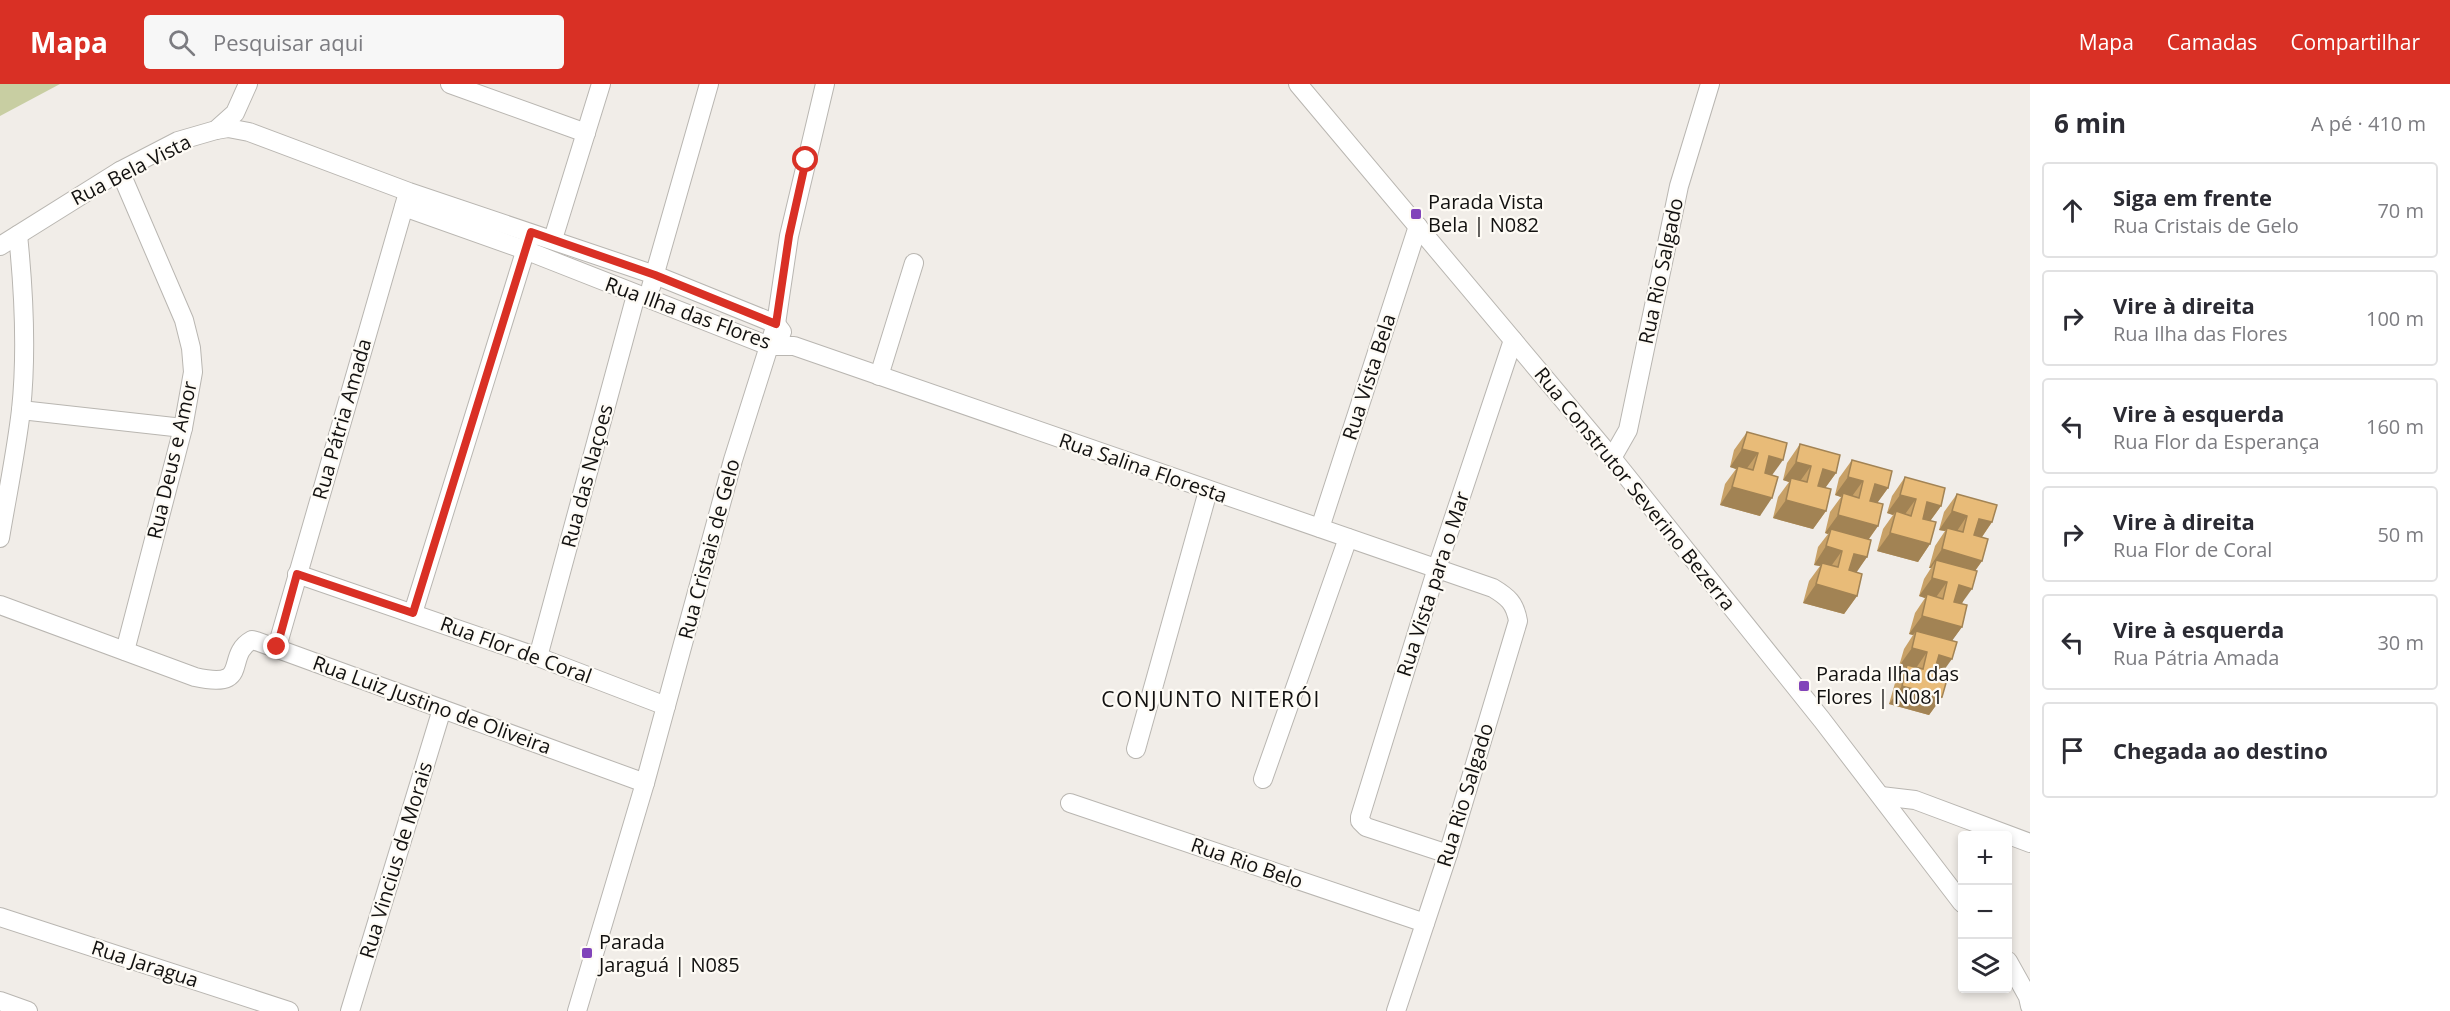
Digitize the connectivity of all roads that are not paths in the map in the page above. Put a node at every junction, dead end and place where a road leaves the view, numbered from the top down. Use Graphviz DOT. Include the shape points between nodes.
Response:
graph roads {
  1 [pos="248,84"];
  2 [pos="450,84"];
  3 [pos="601,84"];
  4 [pos="709,84"];
  5 [pos="825,84"];
  6 [pos="1298,84"];
  7 [pos="1710,84"];
  8 [pos="216,130"];
  9 [pos="586,133"];
  10 [pos="120,171"];
  11 [pos="406,199"];
  12 [pos="1418,226"];
  13 [pos="531,232"];
  14 [pos="18,235"];
  15 [pos="553,239"];
  16 [pos="0,246"];
  17 [pos="525,250"];
  18 [pos="914,263"];
  19 [pos="655,275"];
  20 [pos="642,297"];
  21 [pos="776,324"];
  22 [pos="1513,340"];
  23 [pos="769,346"];
  24 [pos="794,346"];
  25 [pos="879,376"];
  26 [pos="21,410"];
  27 [pos="183,428"];
  28 [pos="1612,458"];
  29 [pos="1208,491"];
  30 [pos="1320,528"];
  31 [pos="0,538"];
  32 [pos="1348,538"];
  33 [pos="1437,568"];
  34 [pos="297,574"];
  35 [pos="1492,588"];
  36 [pos="0,605"];
  37 [pos="413,613"];
  38 [pos="277,647"];
  39 [pos="125,651"];
  40 [pos="538,657"];
  41 [pos="666,706"];
  42 [pos="442,709"];
  43 [pos="1136,749"];
  44 [pos="1263,779"];
  45 [pos="645,783"];
  46 [pos="1881,796"];
  47 [pos="1070,802"];
  48 [pos="2030,843"];
  49 [pos="1448,854"];
  50 [pos="1958,898"];
  51 [pos="0,917"];
  52 [pos="1425,922"];
  53 [pos="2012,970"];
  54 [pos="0,1001"];
  55 [pos="2030,1006"];
  56 [pos="28,1011"];
  57 [pos="289,1011"];
  58 [pos="350,1011"];
  59 [pos="577,1011"];
  60 [pos="1396,1011"];
  1 -- 8 [label="street, Rua Bela Vista" via="234,113"];
  2 -- 9 [label="street"];
  3 -- 9 [label="street"];
  4 -- 19 [label="street, Rua das Naçoes"];
  5 -- 21 [label="street, Rua Cristais de Gelo" via="789,236"];
  6 -- 12 [label="street, Rua Construtor Severino Bezerra"];
  7 -- 28 [label="street, Rua Rio Salgado" via="1679,186 1628,430"];
  8 -- 10 [label="street, Rua Bela Vista" via="178,141"];
  8 -- 11 [label="street, Rua Ilha das Flores" via="249,132"];
  9 -- 15 [label="street"];
  10 -- 14 [label="street, Rua Bela Vista"];
  10 -- 27 [label="street, Rua Deus e Amor" via="184,320 192,348 193,372"];
  11 -- 13 [label="street, Rua Ilha das Flores"];
  11 -- 17 [label="street, Rua Ilha das Flores"];
  11 -- 34 [label="street, Rua Pátria Amada"];
  12 -- 22 [label="street, Rua Construtor Severino Bezerra"];
  12 -- 30 [label="street, Rua Vista Bela"];
  13 -- 15 [label="street, Rua Ilha das Flores"];
  13 -- 17 [label="street"];
  14 -- 16 [label="street, Rua Bela Vista"];
  14 -- 26 [label="street" via="23,306"];
  15 -- 19 [label="street, Rua Ilha das Flores"];
  17 -- 20 [label="street, Rua Ilha das Flores"];
  17 -- 37 [label="street"];
  18 -- 25 [label="street"];
  19 -- 20 [label="street, Rua das Naçoes"];
  19 -- 21 [label="street, Rua Ilha das Flores"];
  20 -- 23 [label="street, Rua Ilha das Flores"];
  20 -- 40 [label="street, Rua das Naçoes"];
  21 -- 23 [label="street, Rua Cristais de Gelo"];
  21 -- 24 [label="street, Rua Ilha das Flores"];
  22 -- 28 [label="street, Rua Construtor Severino Bezerra"];
  22 -- 33 [label="street, Rua Vista para o Mar"];
  23 -- 24 [label="street, Rua Ilha das Flores"];
  23 -- 41 [label="street, Rua Cristais de Gelo"];
  24 -- 25 [label="street, Rua Salina Floresta"];
  25 -- 29 [label="street, Rua Salina Floresta"];
  26 -- 27 [label="street"];
  26 -- 31 [label="street"];
  27 -- 39 [label="street, Rua Deus e Amor"];
  28 -- 46 [label="street, Rua Construtor Severino Bezerra"];
  29 -- 30 [label="street, Rua Salina Floresta"];
  29 -- 43 [label="street"];
  30 -- 32 [label="street, Rua Salina Floresta"];
  32 -- 33 [label="street, Rua Salina Floresta"];
  32 -- 44 [label="street"];
  33 -- 35 [label="street, Rua Salina Floresta"];
  33 -- 49 [label="street, Rua Vista para o Mar" via="1360,821 1366,827"];
  34 -- 37 [label="street, Rua Flor de Coral"];
  34 -- 38 [label="street, Rua Pátria Amada"];
  35 -- 49 [label="street, Rua Rio Salgado" via="1508,597 1516,608 1518,621"];
  36 -- 39 [label="street, Rua Luiz Justino de Oliveira"];
  37 -- 40 [label="street, Rua Flor de Coral"];
  38 -- 39 [label="street, Rua Luiz Justino de Oliveira" via="256,641 247,643 233,673 221,681 195,677"];
  38 -- 42 [label="street, Rua Luiz Justino de Oliveira"];
  40 -- 41 [label="street, Rua Flor de Coral"];
  41 -- 45 [label="street, Rua Cristais de Gelo"];
  42 -- 45 [label="street, Rua Luiz Justino de Oliveira"];
  42 -- 58 [label="street, Rua Vincius de Morais"];
  45 -- 59 [label="street, Rua Cristais de Gelo"];
  46 -- 48 [label="street" via="1915,800"];
  46 -- 50 [label="street, Rua Construtor Severino Bezerra"];
  47 -- 52 [label="street, Rua Rio Belo"];
  49 -- 52 [label="street, Rua Rio Salgado"];
  51 -- 57 [label="street, Rua Jaragua"];
  52 -- 60 [label="street, Rua Rio Salgado"];
  53 -- 55 [label="street"];
  54 -- 56 [label="street"];
}
